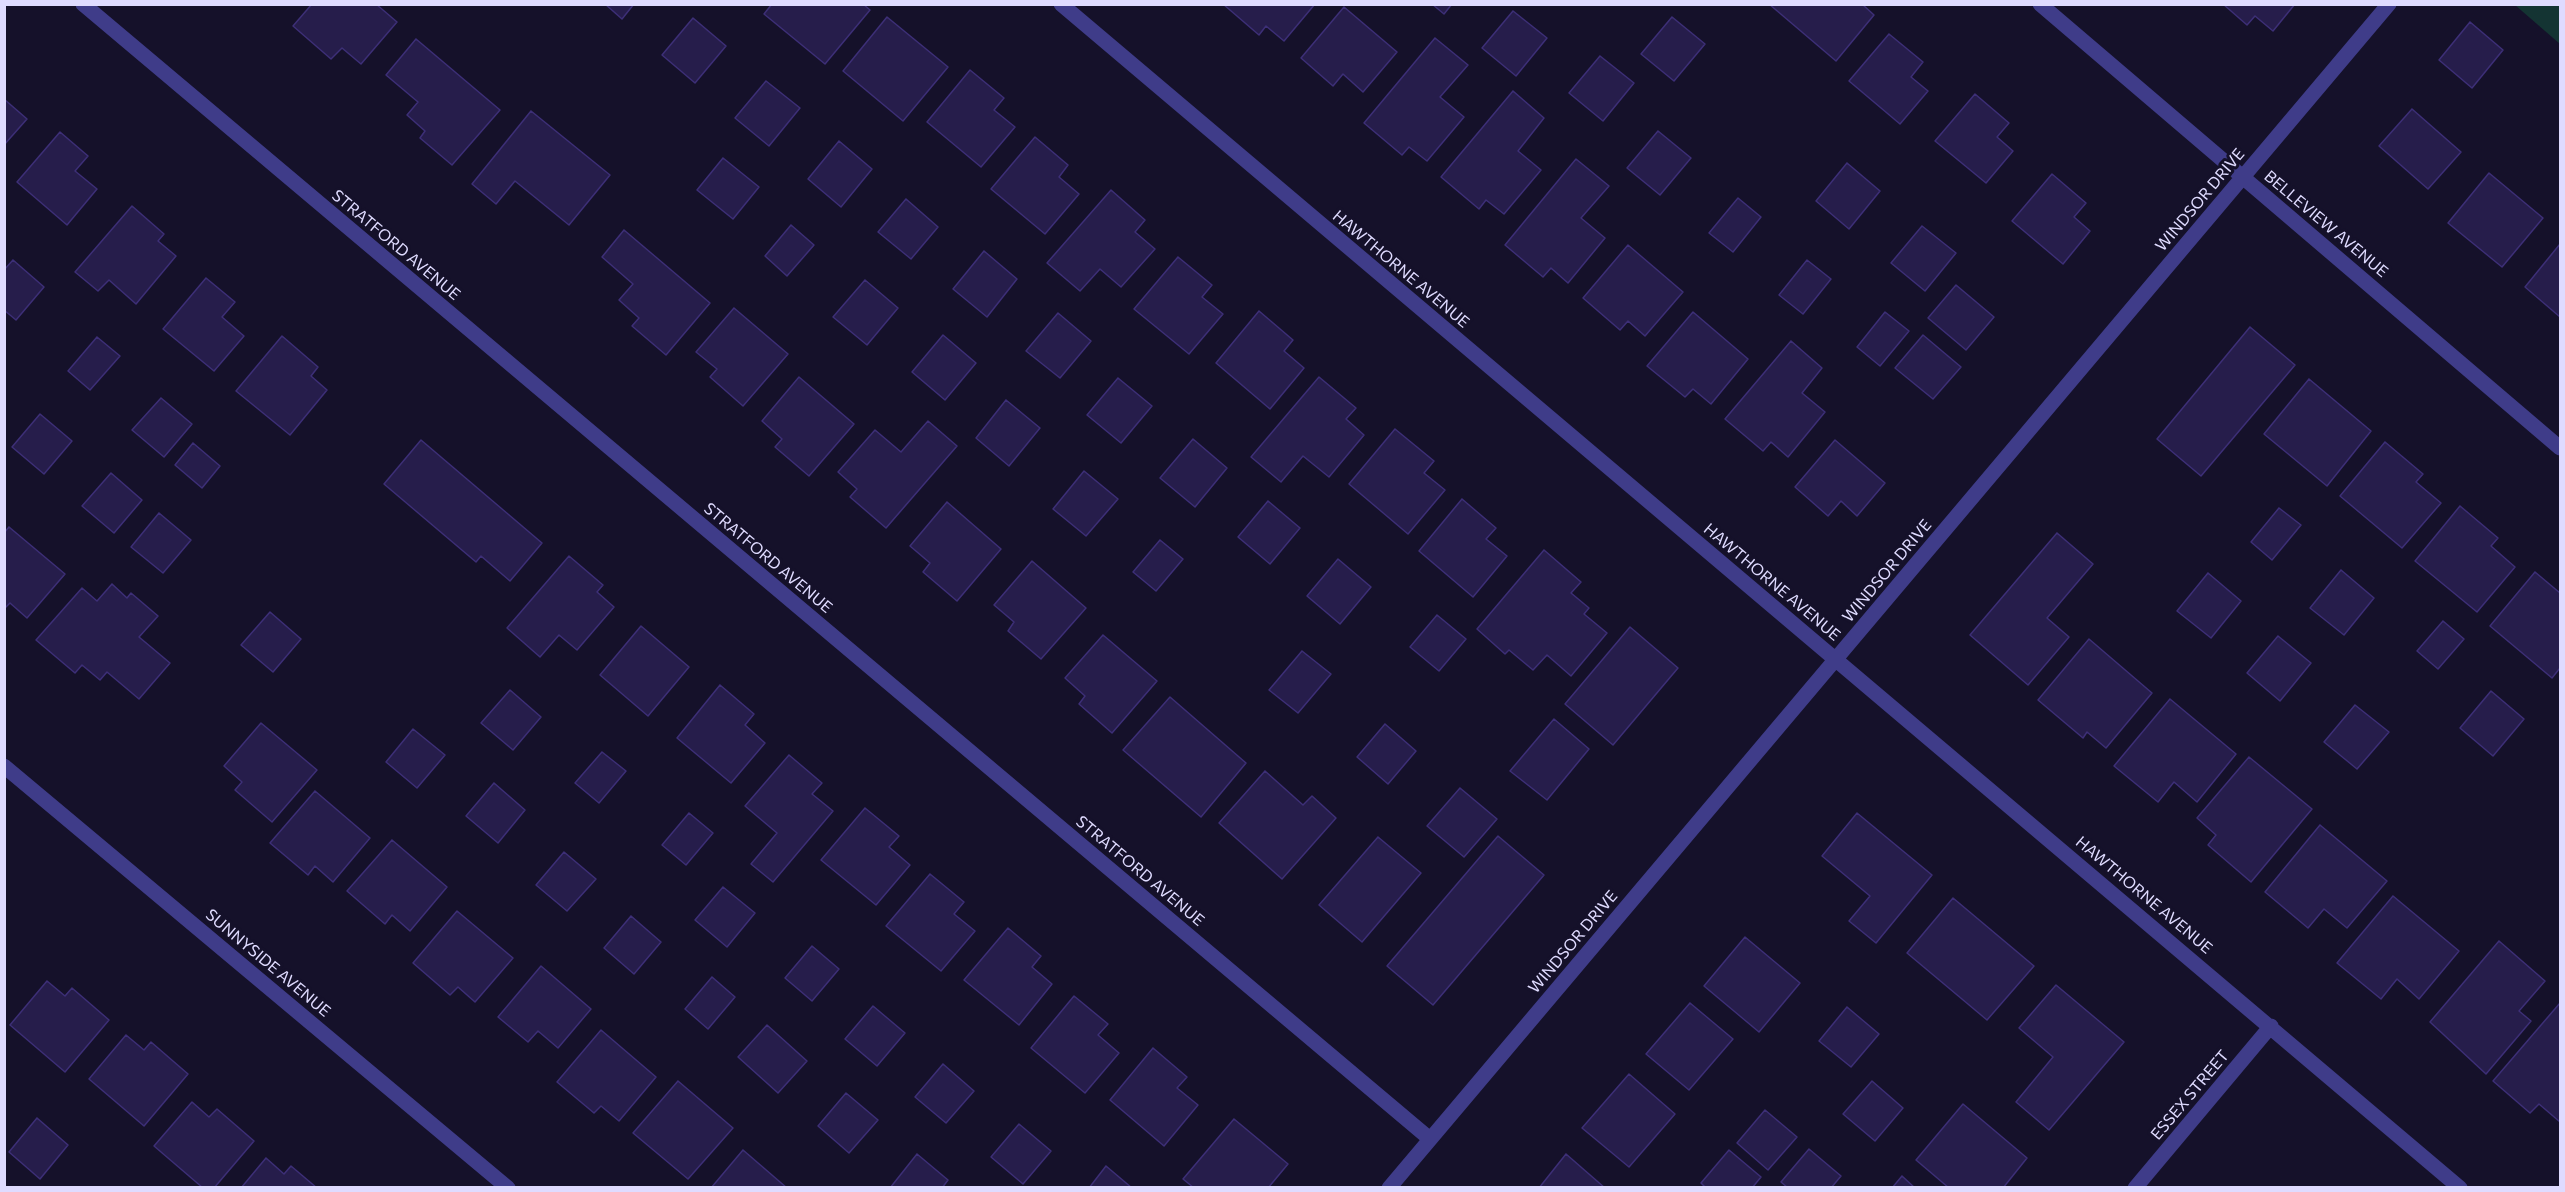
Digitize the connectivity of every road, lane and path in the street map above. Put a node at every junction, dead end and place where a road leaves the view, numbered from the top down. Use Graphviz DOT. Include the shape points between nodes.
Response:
graph roads {
  1 [pos="83,4"];
  2 [pos="1060,4"];
  3 [pos="2040,4"];
  4 [pos="2389,4"];
  5 [pos="2243,177"];
  6 [pos="2560,448"];
  7 [pos="1836,660"];
  8 [pos="4,766"];
  9 [pos="2271,1026"];
  10 [pos="1430,1139"];
  11 [pos="508,1188"];
  12 [pos="1389,1188"];
  13 [pos="2136,1188"];
  14 [pos="2460,1188"];
  1 -- 10 [label="street, STRATFORD AVENUE"];
  2 -- 7 [label="street, HAWTHORNE AVENUE"];
  3 -- 5 [label="street, BELLEVIEW AVENUE"];
  4 -- 5 [label="street, WINDSOR DRIVE"];
  5 -- 6 [label="street, BELLEVIEW AVENUE"];
  5 -- 7 [label="street, WINDSOR DRIVE"];
  7 -- 9 [label="street, HAWTHORNE AVENUE"];
  7 -- 10 [label="street, WINDSOR DRIVE"];
  8 -- 11 [label="street, SUNNYSIDE AVENUE"];
  9 -- 13 [label="street, ESSEX STREET"];
  9 -- 14 [label="street, HAWTHORNE AVENUE"];
  10 -- 12 [label="street, WINDSOR DRIVE"];
}
